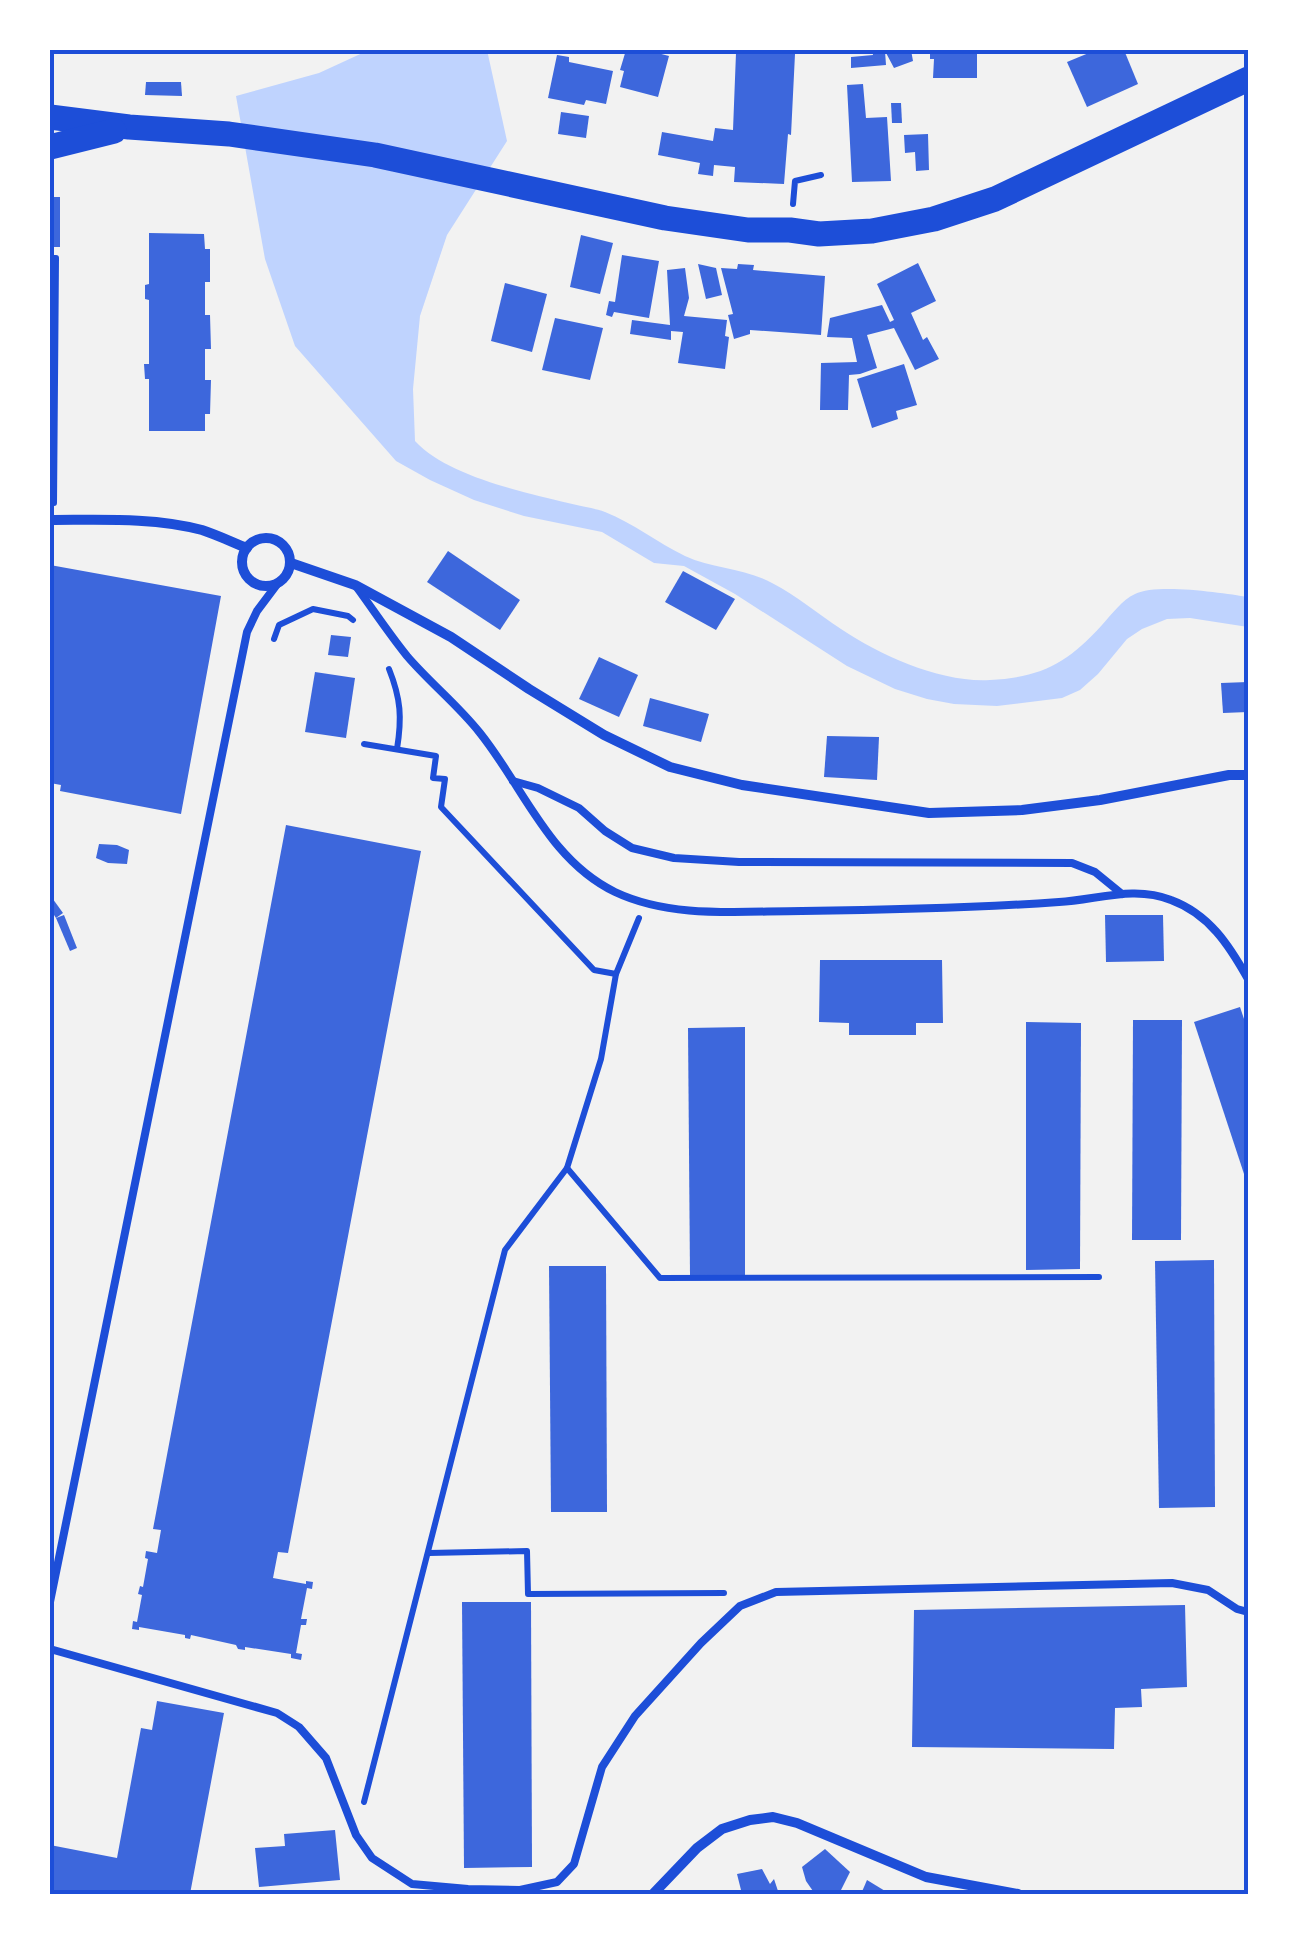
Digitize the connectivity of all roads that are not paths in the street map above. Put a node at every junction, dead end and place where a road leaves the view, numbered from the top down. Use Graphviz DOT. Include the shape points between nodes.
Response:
graph roads {
  1 [pos="1248,79"];
  2 [pos="50,116"];
  3 [pos="128,127"];
  4 [pos="50,148"];
  5 [pos="50,520"];
  6 [pos="247,548"];
  7 [pos="290,563"];
  8 [pos="278,583"];
  9 [pos="355,584"];
  10 [pos="1248,775"];
  11 [pos="513,781"];
  12 [pos="1122,894"];
  13 [pos="1248,979"];
  14 [pos="50,1602"];
  15 [pos="1248,1612"];
  16 [pos="50,1649"];
  17 [pos="653,1894"];
  18 [pos="1018,1894"];
  1 -- 3 [label="main road" via="995,199 934,219 820,234 665,218 375,155"];
  2 -- 3 [label="main road"];
  3 -- 4 [label="main road"];
  5 -- 6 [label="street" via="183,526"];
  6 -- 7 [label="street" via="273,539 286,548"];
  6 -- 8 [label="street" via="242,565 249,579 263,586"];
  7 -- 8 [label="street"];
  7 -- 9 [label="street"];
  8 -- 14 [label="lane" via="247,632"];
  9 -- 10 [label="street" via="604,736 670,767 742,785 928,812 1022,810"];
  9 -- 11 [label="lane"];
  11 -- 12 [label="lane" via="580,808 632,848 674,858 1072,863"];
  11 -- 12 [label="lane" via="588,877 660,908 928,909"];
  12 -- 13 [label="lane" via="1171,900 1203,917"];
  15 -- 16 [label="lane" via="1208,1590 1172,1583 776,1592 740,1606 635,1716 602,1768 574,1864 557,1882 520,1890 412,1884 372,1858 326,1758 276,1713"];
  17 -- 18 [label="street" via="722,1829 773,1818 926,1877"];
}
